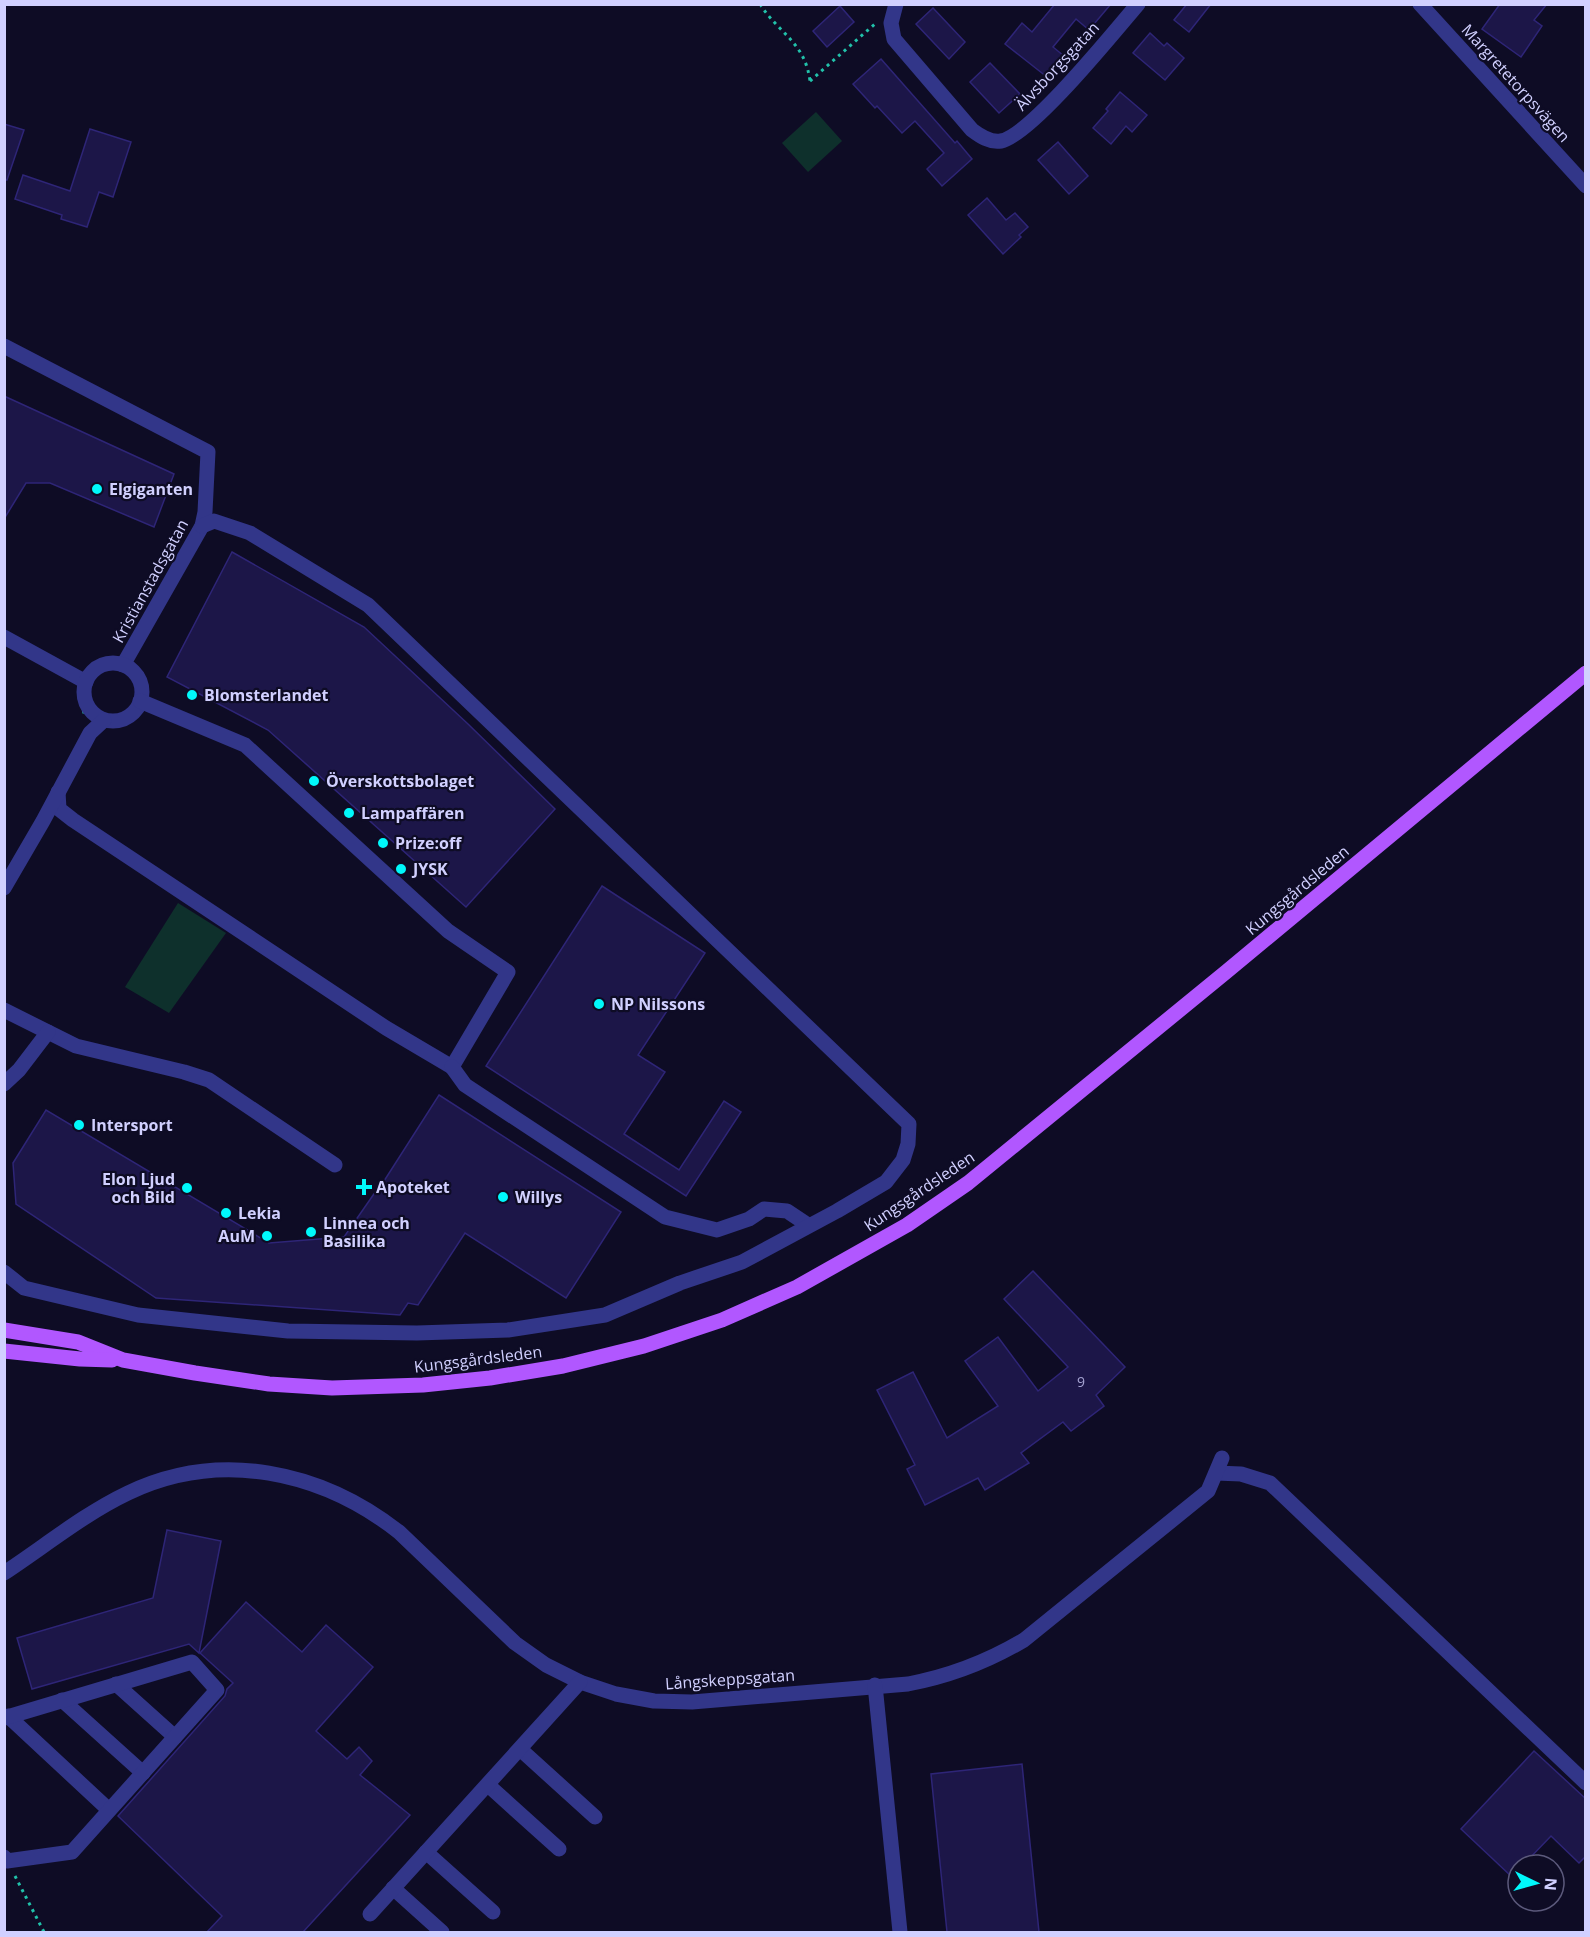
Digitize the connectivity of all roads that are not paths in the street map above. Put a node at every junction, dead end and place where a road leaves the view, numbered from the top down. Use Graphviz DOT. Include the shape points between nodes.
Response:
graph roads {
  1 [pos="1138,4"];
  2 [pos="1420,4"];
  3 [pos="896,5"];
  4 [pos="1585,184"];
  5 [pos="4,346"];
  6 [pos="204,519"];
  7 [pos="4,637"];
  8 [pos="123,665"];
  9 [pos="1586,673"];
  10 [pos="86,682"];
  11 [pos="140,701"];
  12 [pos="104,720"];
  13 [pos="58,792"];
  14 [pos="73,820"];
  15 [pos="43,821"];
  16 [pos="4,888"];
  17 [pos="4,1010"];
  18 [pos="48,1032"];
  19 [pos="452,1067"];
  20 [pos="4,1084"];
  21 [pos="335,1164"];
  22 [pos="808,1225"];
  23 [pos="4,1272"];
  24 [pos="4,1330"];
  25 [pos="4,1351"];
  26 [pos="123,1360"];
  27 [pos="4,1573"];
  28 [pos="580,1682"];
  29 [pos="116,1684"];
  30 [pos="875,1685"];
  31 [pos="62,1700"];
  32 [pos="6,1717"];
  33 [pos="175,1737"];
  34 [pos="520,1749"];
  35 [pos="143,1773"];
  36 [pos="1586,1784"];
  37 [pos="488,1785"];
  38 [pos="109,1810"];
  39 [pos="596,1817"];
  40 [pos="559,1849"];
  41 [pos="426,1852"];
  42 [pos="6,1859"];
  43 [pos="393,1888"];
  44 [pos="493,1912"];
  45 [pos="370,1914"];
  46 [pos="442,1932"];
  47 [pos="900,1932"];
  1 -- 3 [label="street, Älvsborgsgatan" via="1040,113 1016,134 996,141 972,130 894,39 891,23"];
  2 -- 4 [label="street, Margretetorpsvägen"];
  5 -- 6 [label="street" via="208,452"];
  6 -- 8 [label="street, Kristianstadsgatan"];
  6 -- 22 [label="street" via="250,533 368,605 909,1124 903,1160 886,1182"];
  7 -- 10 [label="street"];
  8 -- 10 [label="street" via="114,663 97,668"];
  8 -- 11 [label="street" via="137,676 142,692"];
  9 -- 26 [label="main road, Kungsgårdsleden" via="968,1182 907,1225 797,1287 722,1320 644,1346 563,1366 490,1378 332,1388 269,1384"];
  10 -- 12 [label="street" via="89,709"];
  11 -- 12 [label="street" via="122,720"];
  11 -- 19 [label="street" via="245,745 448,931 508,972"];
  12 -- 13 [label="street" via="90,733"];
  13 -- 14 [label="street" via="59,808"];
  13 -- 15 [label="street"];
  14 -- 15 [label="street" via="59,815"];
  14 -- 19 [label="street" via="386,1028"];
  15 -- 16 [label="street"];
  17 -- 18 [label="street"];
  18 -- 20 [label="street"];
  18 -- 21 [label="street" via="76,1046 209,1080"];
  19 -- 22 [label="street" via="465,1085 665,1217 717,1230 749,1219 764,1209 787,1211"];
  22 -- 23 [label="street" via="742,1262 605,1315 508,1330 288,1331 138,1315 24,1288"];
  24 -- 26 [label="main road, Kungsgårdsleden" via="78,1342"];
  25 -- 26 [label="main road, Kungsgårdsleden"];
  27 -- 28 [label="street, Långskeppsgatan" via="107,1504 154,1483 222,1471 283,1475 333,1491 379,1516 515,1643"];
  28 -- 30 [label="street, Långskeppsgatan" via="635,1698 692,1702"];
  28 -- 34 [label="street"];
  29 -- 31 [label="street"];
  29 -- 33 [label="street"];
  29 -- 33 [label="street" via="192,1662 217,1690"];
  30 -- 36 [label="street, Långskeppsgatan" via="908,1684 949,1675 997,1656 1024,1640 1208,1491 1219,1465 1269,1483"];
  30 -- 47 [label="street"];
  31 -- 32 [label="street"];
  31 -- 35 [label="street"];
  32 -- 38 [label="street"];
  33 -- 35 [label="street"];
  34 -- 37 [label="street"];
  34 -- 39 [label="street"];
  35 -- 38 [label="street"];
  37 -- 40 [label="street"];
  37 -- 41 [label="street"];
  38 -- 42 [label="street" via="72,1852"];
  41 -- 43 [label="street"];
  41 -- 44 [label="street"];
  43 -- 45 [label="street"];
  43 -- 46 [label="street"];
}
